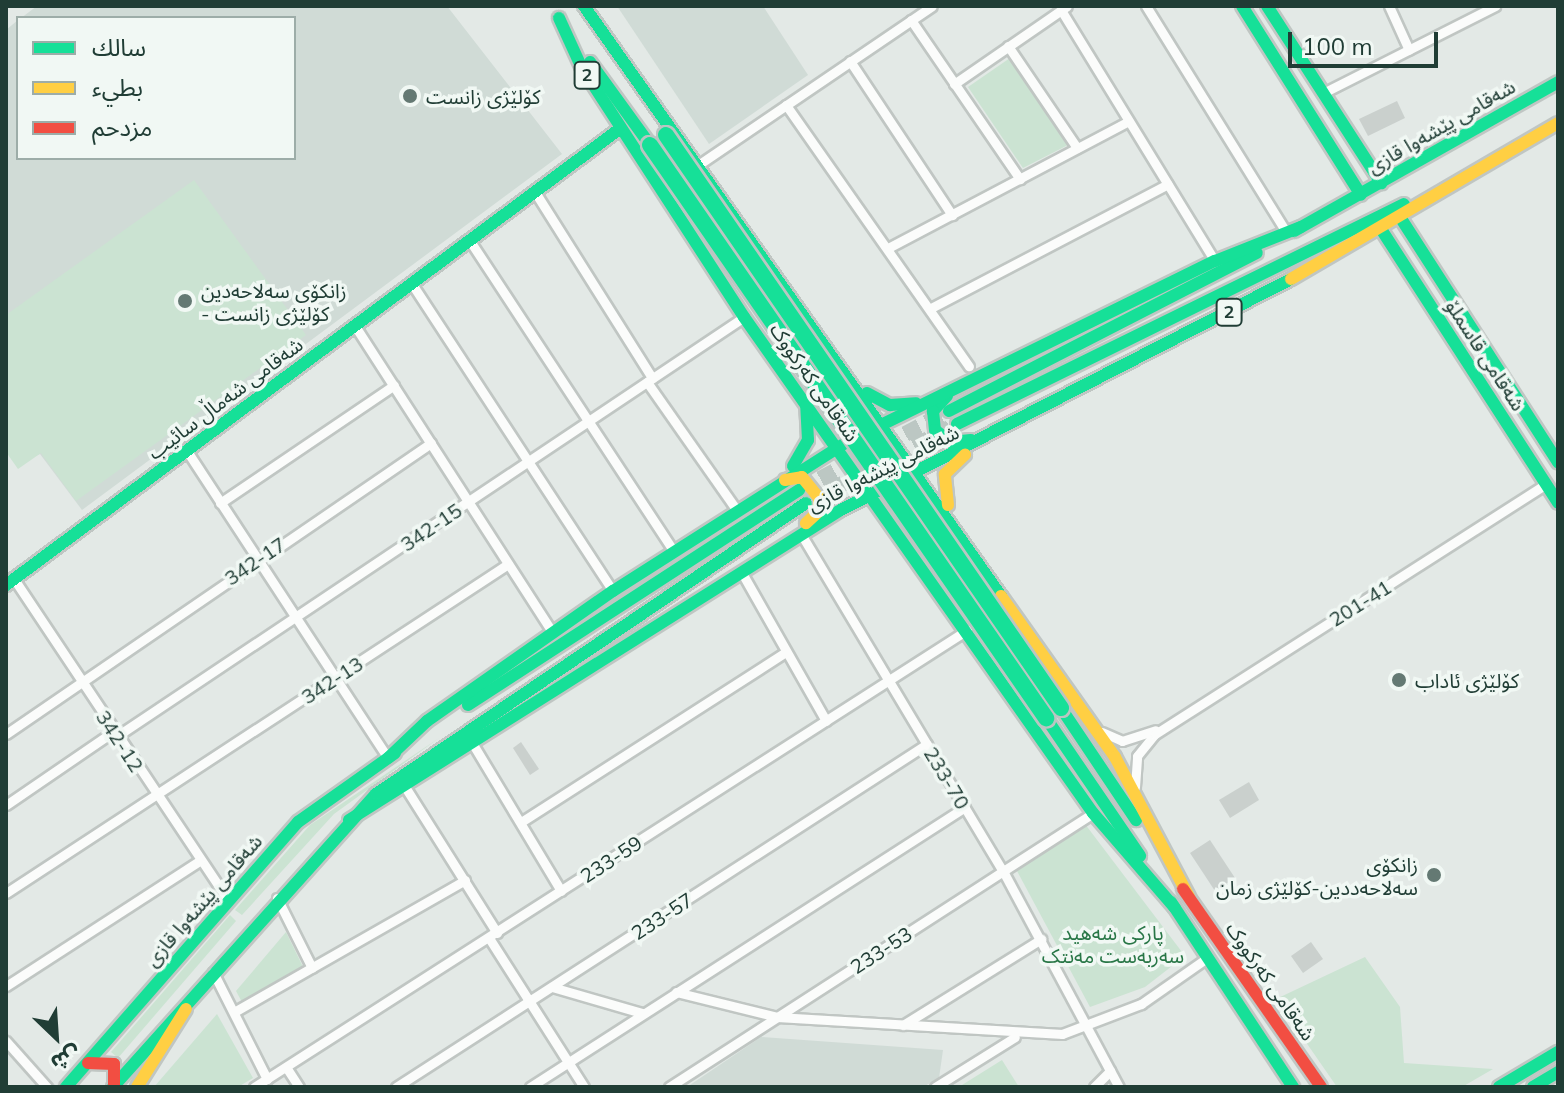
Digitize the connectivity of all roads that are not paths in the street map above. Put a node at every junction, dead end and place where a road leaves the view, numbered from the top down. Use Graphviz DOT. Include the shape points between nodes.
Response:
graph roads {
  1 [pos="932,6"];
  2 [pos="1146,6"];
  3 [pos="1242,6"];
  4 [pos="1267,6"];
  5 [pos="1389,6"];
  6 [pos="1495,6"];
  7 [pos="585,8"];
  8 [pos="1064,8"];
  9 [pos="555,12"];
  10 [pos="911,20"];
  11 [pos="1008,46"];
  12 [pos="1409,50"];
  13 [pos="850,61"];
  14 [pos="1558,82"];
  15 [pos="954,84"];
  16 [pos="1323,93"];
  17 [pos="786,105"];
  18 [pos="1129,121"];
  19 [pos="1558,123"];
  20 [pos="621,128"];
  21 [pos="1353,139"];
  22 [pos="1077,148"];
  23 [pos="1333,151"];
  24 [pos="701,163"];
  25 [pos="1020,179"];
  26 [pos="1381,183"];
  27 [pos="1453,183"];
  28 [pos="1168,184"];
  29 [pos="535,192"];
  30 [pos="1361,195"];
  31 [pos="952,215"];
  32 [pos="1400,217"];
  33 [pos="1293,229"];
  34 [pos="1381,229"];
  35 [pos="470,241"];
  36 [pos="888,248"];
  37 [pos="1215,261"];
  38 [pos="412,284"];
  39 [pos="1453,299"];
  40 [pos="931,308"];
  41 [pos="1435,311"];
  42 [pos="744,317"];
  43 [pos="355,326"];
  44 [pos="831,345"];
  45 [pos="973,372"];
  46 [pos="788,378"];
  47 [pos="650,380"];
  48 [pos="394,385"];
  49 [pos="862,390"];
  50 [pos="946,393"];
  51 [pos="802,398"];
  52 [pos="588,421"];
  53 [pos="885,428"];
  54 [pos="999,431"];
  55 [pos="431,443"];
  56 [pos="844,449"];
  57 [pos="187,451"];
  58 [pos="878,459"];
  59 [pos="528,461"];
  60 [pos="1558,462"];
  61 [pos="910,469"];
  62 [pos="774,483"];
  63 [pos="1546,484"];
  64 [pos="870,491"];
  65 [pos="759,494"];
  66 [pos="468,502"];
  67 [pos="220,503"];
  68 [pos="1558,503"];
  69 [pos="736,509"];
  70 [pos="839,511"];
  71 [pos="883,515"];
  72 [pos="957,526"];
  73 [pos="801,534"];
  74 [pos="674,552"];
  75 [pos="974,553"];
  76 [pos="258,559"];
  77 [pos="918,563"];
  78 [pos="508,564"];
  79 [pos="746,570"];
  80 [pos="10,582"];
  81 [pos="613,591"];
  82 [pos="296,617"];
  83 [pos="967,630"];
  84 [pos="553,633"];
  85 [pos="786,652"];
  86 [pos="336,678"];
  87 [pos="81,681"];
  88 [pos="889,681"];
  89 [pos="826,721"];
  90 [pos="1090,721"];
  91 [pos="1173,722"];
  92 [pos="6,734"];
  93 [pos="115,734"];
  94 [pos="927,744"];
  95 [pos="474,746"];
  96 [pos="388,758"];
  97 [pos="407,790"];
  98 [pos="156,796"];
  99 [pos="6,805"];
  100 [pos="965,807"];
  101 [pos="1141,812"];
  102 [pos="1093,813"];
  103 [pos="349,820"];
  104 [pos="521,822"];
  105 [pos="199,861"];
  106 [pos="1003,871"];
  107 [pos="465,880"];
  108 [pos="561,891"];
  109 [pos="6,893"];
  110 [pos="277,898"];
  111 [pos="229,901"];
  112 [pos="1182,902"];
  113 [pos="493,935"];
  114 [pos="1041,939"];
  115 [pos="1207,958"];
  116 [pos="312,968"];
  117 [pos="213,972"];
  118 [pos="6,986"];
  119 [pos="552,987"];
  120 [pos="676,992"];
  121 [pos="190,1000"];
  122 [pos="529,1001"];
  123 [pos="234,1012"];
  124 [pos="642,1013"];
  125 [pos="777,1017"];
  126 [pos="903,1025"];
  127 [pos="1085,1028"];
  128 [pos="1015,1037"];
  129 [pos="6,1041"];
  130 [pos="1558,1052"];
  131 [pos="568,1062"];
  132 [pos="85,1066"];
  133 [pos="286,1067"];
  134 [pos="1110,1071"];
  135 [pos="267,1079"];
  136 [pos="1553,1079"];
  137 [pos="47,1087"];
  138 [pos="66,1087"];
  139 [pos="113,1087"];
  140 [pos="137,1087"];
  141 [pos="254,1087"];
  142 [pos="299,1087"];
  143 [pos="396,1087"];
  144 [pos="530,1087"];
  145 [pos="584,1087"];
  146 [pos="669,1087"];
  147 [pos="935,1087"];
  148 [pos="1094,1087"];
  149 [pos="1119,1087"];
  150 [pos="1293,1087"];
  151 [pos="1321,1087"];
  152 [pos="1499,1087"];
  153 [pos="1533,1087"];
  1 -- 10 [label="street"];
  2 -- 33 [label="street"];
  3 -- 23 [label="main road"];
  4 -- 16 [label="main road"];
  5 -- 12 [label="street"];
  6 -- 12 [label="street"];
  7 -- 24 [label="main road, شەقامی کەرکووک / 2"];
  7 -- 112 [label="main road, شەقامی کەرکووک, bridge" via="666,135 1061,708"];
  8 -- 11 [label="street"];
  8 -- 18 [label="street"];
  9 -- 20 [label="main road, شەقامی کەرکووک / 2"];
  9 -- 112 [label="main road, شەقامی کەرکووک, bridge" via="1046,718"];
  10 -- 13 [label="street"];
  10 -- 15 [label="street"];
  11 -- 15 [label="street"];
  11 -- 22 [label="street"];
  12 -- 16 [label="street"];
  13 -- 17 [label="street"];
  13 -- 31 [label="street"];
  14 -- 26 [label="main road, شەقامی پێشەوا قازی"];
  15 -- 25 [label="street"];
  16 -- 21 [label="main road"];
  17 -- 24 [label="street"];
  17 -- 36 [label="street"];
  18 -- 22 [label="street"];
  18 -- 28 [label="street"];
  19 -- 27 [label="main road, شەقامی پێشەوا قازی / 2"];
  20 -- 29 [label="main road, شەقامی شەماڵ سائیب"];
  20 -- 42 [label="main road, شەقامی کەرکووک / 2"];
  21 -- 23 [label="main road"];
  21 -- 26 [label="main road"];
  22 -- 25 [label="street"];
  23 -- 30 [label="main road"];
  24 -- 44 [label="main road, شەقامی کەرکووک / 2"];
  25 -- 31 [label="street"];
  26 -- 30 [label="main road, شەقامی پێشەوا قازی"];
  27 -- 32 [label="main road, شەقامی پێشەوا قازی / 2"];
  27 -- 33 [label="main road, شەقامی پێشەوا قازی" via="953,418"];
  28 -- 37 [label="street"];
  28 -- 40 [label="street"];
  29 -- 35 [label="main road, شەقامی شەماڵ سائیب"];
  29 -- 47 [label="street"];
  30 -- 33 [label="main road, شەقامی پێشەوا قازی"];
  31 -- 36 [label="street"];
  32 -- 34 [label="main road, شەقامی پێشەوا قازی / 2"];
  32 -- 39 [label="main road, شەقامی قاسملۆ"];
  33 -- 37 [label="main road, شەقامی پێشەوا قازی"];
  34 -- 41 [label="main road, شەقامی قاسملۆ"];
  34 -- 54 [label="main road, شەقامی پێشەوا قازی / 2"];
  35 -- 38 [label="main road, شەقامی شەماڵ سائیب"];
  35 -- 52 [label="street"];
  36 -- 40 [label="street"];
  37 -- 45 [label="main road, شەقامی پێشەوا قازی"];
  38 -- 43 [label="main road, شەقامی شەماڵ سائیب"];
  38 -- 59 [label="street"];
  39 -- 41 [label="main road"];
  39 -- 60 [label="main road, شەقامی قاسملۆ"];
  40 -- 45 [label="street"];
  41 -- 63 [label="main road, شەقامی قاسملۆ"];
  42 -- 46 [label="main road, شەقامی کەرکووک / 2"];
  42 -- 47 [label="street, 342-15"];
  43 -- 48 [label="street"];
  43 -- 57 [label="main road, شەقامی شەماڵ سائیب"];
  44 -- 46 [label="main road" via="841,370 831,392 811,396"];
  44 -- 49 [label="main road, شەقامی کەرکووک / 2"];
  45 -- 50 [label="main road, شەقامی پێشەوا قازی"];
  45 -- 54 [label="main road" via="938,403 935,430 956,443"];
  46 -- 51 [label="main road, شەقامی کەرکووک / 2"];
  47 -- 52 [label="street, 342-15"];
  47 -- 69 [label="street"];
  48 -- 55 [label="street"];
  48 -- 67 [label="street"];
  49 -- 50 [label="main road" via="898,406"];
  49 -- 53 [label="main road, شەقامی کەرکووک"];
  50 -- 53 [label="main road, شەقامی پێشەوا قازی"];
  51 -- 56 [label="main road, شەقامی کەرکووک / 2"];
  51 -- 62 [label="main road" via="806,448"];
  52 -- 59 [label="street, 342-15"];
  52 -- 74 [label="street"];
  53 -- 56 [label="main road, شەقامی پێشەوا قازی"];
  53 -- 58 [label="main road"];
  53 -- 61 [label="main road, شەقامی کەرکووک"];
  54 -- 61 [label="main road, شەقامی پێشەوا قازی / 2" via="942,460"];
  54 -- 72 [label="main road" via="945,474 942,493"];
  55 -- 66 [label="street"];
  55 -- 76 [label="street, 342-17"];
  56 -- 58 [label="main road, 2"];
  56 -- 62 [label="main road, شەقامی پێشەوا قازی"];
  56 -- 64 [label="main road, شەقامی کەرکووک"];
  57 -- 67 [label="street"];
  57 -- 80 [label="main road, شەقامی شەماڵ سائیب"];
  58 -- 61 [label="main road"];
  58 -- 64 [label="main road"];
  59 -- 66 [label="street, 342-15"];
  59 -- 81 [label="street"];
  61 -- 64 [label="main road, شەقامی پێشەوا قازی"];
  61 -- 72 [label="main road, شەقامی کەرکووک"];
  62 -- 65 [label="main road, شەقامی پێشەوا قازی"];
  63 -- 68 [label="main road, شەقامی قاسملۆ"];
  63 -- 91 [label="street, 201-41"];
  64 -- 70 [label="main road, شەقامی پێشەوا قازی"];
  64 -- 71 [label="main road, شەقامی کەرکووک"];
  65 -- 69 [label="main road, شەقامی پێشەوا قازی"];
  65 -- 79 [label="main road" via="800,476 821,507"];
  66 -- 78 [label="street"];
  66 -- 82 [label="street, 342-15"];
  67 -- 76 [label="street"];
  69 -- 74 [label="main road, شەقامی پێشەوا قازی"];
  70 -- 71 [label="main road" via="868,506"];
  70 -- 73 [label="main road, شەقامی پێشەوا قازی"];
  71 -- 77 [label="main road, شەقامی کەرکووک"];
  72 -- 75 [label="main road, شەقامی کەرکووک"];
  73 -- 79 [label="main road, شەقامی پێشەوا قازی"];
  73 -- 88 [label="street, 233-70"];
  74 -- 81 [label="main road, شەقامی پێشەوا قازی"];
  75 -- 77 [label="main road" via="953,529 935,524 916,537"];
  75 -- 90 [label="main road, شەقامی کەرکووک"];
  76 -- 82 [label="street"];
  76 -- 87 [label="street, 342-17"];
  77 -- 83 [label="main road, شەقامی کەرکووک"];
  78 -- 84 [label="street"];
  78 -- 86 [label="street, 342-13"];
  79 -- 85 [label="street"];
  79 -- 95 [label="main road, شەقامی پێشەوا قازی"];
  80 -- 87 [label="street, 342-12"];
  81 -- 84 [label="main road, شەقامی پێشەوا قازی"];
  82 -- 86 [label="street"];
  82 -- 93 [label="street, 342-15"];
  83 -- 88 [label="street, 233-59"];
  83 -- 102 [label="main road, شەقامی کەرکووک"];
  84 -- 96 [label="main road, شەقامی پێشەوا قازی" via="427,721"];
  85 -- 89 [label="street"];
  85 -- 104 [label="street"];
  86 -- 96 [label="street"];
  86 -- 98 [label="street, 342-13"];
  87 -- 92 [label="street, 342-17"];
  87 -- 93 [label="street, 342-12"];
  88 -- 89 [label="street, 233-59"];
  88 -- 94 [label="street, 233-70"];
  89 -- 108 [label="street, 233-59"];
  90 -- 91 [label="street, 201-41" via="1122,741"];
  90 -- 101 [label="main road, شەقامی کەرکووک"];
  91 -- 101 [label="street, 201-41" via="1137,756"];
  93 -- 98 [label="street, 342-12"];
  93 -- 99 [label="street, 342-15"];
  94 -- 100 [label="street, 233-70"];
  94 -- 119 [label="street, 233-57"];
  95 -- 97 [label="main road, شەقامی پێشەوا قازی"];
  95 -- 104 [label="street"];
  96 -- 103 [label="main road, شەقامی پێشەوا قازی" via="803,496 457,738"];
  96 -- 111 [label="main road, شەقامی پێشەوا قازی" via="298,822"];
  97 -- 103 [label="main road, شەقامی پێشەوا قازی"];
  97 -- 107 [label="street"];
  98 -- 105 [label="street, 342-12"];
  98 -- 109 [label="street, 342-13"];
  100 -- 106 [label="street, 233-70"];
  100 -- 120 [label="street"];
  101 -- 112 [label="main road, شەقامی کەرکووک"];
  102 -- 106 [label="street, 233-53"];
  102 -- 112 [label="main road, شەقامی کەرکووک"];
  103 -- 110 [label="main road, شەقامی پێشەوا قازی"];
  104 -- 108 [label="street"];
  105 -- 111 [label="street, 342-12"];
  105 -- 118 [label="street"];
  106 -- 114 [label="street, 233-70"];
  106 -- 125 [label="street, 233-53"];
  107 -- 113 [label="street"];
  107 -- 116 [label="street"];
  108 -- 113 [label="street, 233-59"];
  110 -- 116 [label="street"];
  110 -- 117 [label="main road, شەقامی پێشەوا قازی"];
  111 -- 132 [label="main road, شەقامی پێشەوا قازی"];
  112 -- 115 [label="main road, شەقامی کەرکووک"];
  112 -- 151 [label="main road, شەقامی کەرکووک"];
  113 -- 122 [label="street"];
  113 -- 133 [label="street, 233-59"];
  114 -- 126 [label="street"];
  114 -- 127 [label="street, 233-70"];
  115 -- 127 [label="street" via="1141,1004"];
  115 -- 150 [label="main road, شەقامی کەرکووک"];
  116 -- 123 [label="street"];
  117 -- 121 [label="main road, شەقامی پێشەوا قازی"];
  117 -- 123 [label="street"];
  119 -- 122 [label="street, 233-57"];
  119 -- 124 [label="street"];
  120 -- 124 [label="street"];
  120 -- 125 [label="street"];
  121 -- 139 [label="main road, شەقامی پێشەوا قازی"];
  121 -- 140 [label="main road"];
  122 -- 131 [label="street"];
  122 -- 143 [label="street, 233-57"];
  123 -- 135 [label="street"];
  124 -- 131 [label="street"];
  125 -- 126 [label="street"];
  125 -- 146 [label="street, 233-53"];
  126 -- 128 [label="street"];
  127 -- 128 [label="street"];
  127 -- 134 [label="street, 233-70"];
  128 -- 147 [label="street"];
  129 -- 137 [label="street"];
  130 -- 152 [label="main road"];
  131 -- 144 [label="street"];
  131 -- 145 [label="street"];
  132 -- 138 [label="main road, شەقامی پێشەوا قازی"];
  132 -- 139 [label="main road" via="110,1060 118,1074"];
  133 -- 135 [label="street, 233-59"];
  133 -- 142 [label="street"];
  134 -- 148 [label="street"];
  134 -- 149 [label="street, 233-70"];
  135 -- 141 [label="street, 233-59"];
  136 -- 153 [label="main road"];
}
